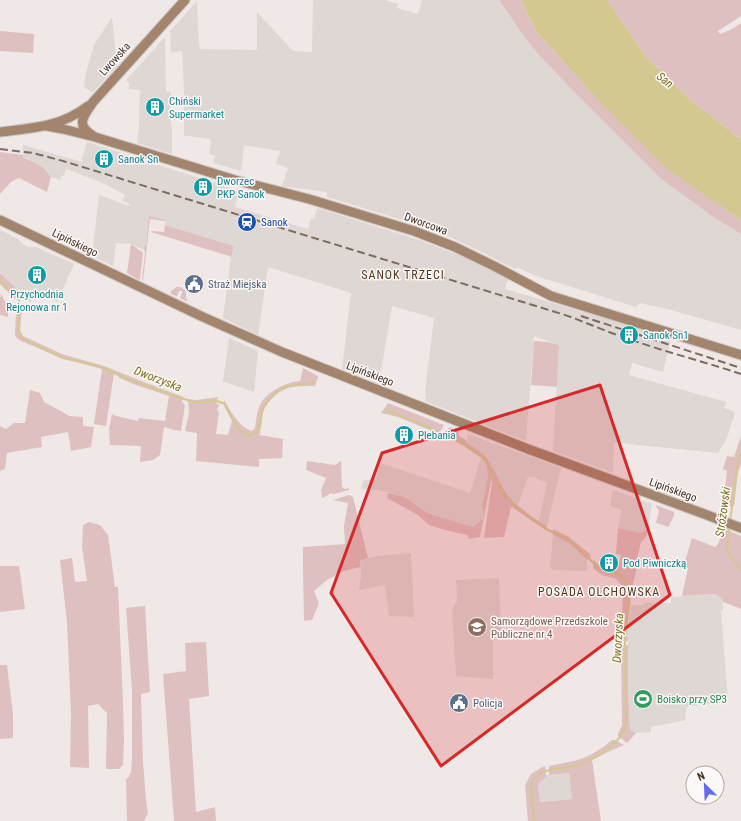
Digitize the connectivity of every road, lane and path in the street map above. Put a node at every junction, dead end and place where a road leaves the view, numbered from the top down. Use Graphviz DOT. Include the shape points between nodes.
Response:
graph roads {
  1 [pos="185,0"];
  2 [pos="93,102"];
  3 [pos="47,126"];
  4 [pos="0,132"];
  5 [pos="95,137"];
  6 [pos="0,220"];
  7 [pos="741,355"];
  8 [pos="739,528"];
  1 -- 2 [label="main road, Lwowska"];
  2 -- 3 [label="main road" via="81,112"];
  2 -- 5 [label="main road, Lwowska" via="82,122 84,129"];
  3 -- 4 [label="main road"];
  3 -- 5 [label="main road, Dworcowa"];
  5 -- 7 [label="main road, Dworcowa" via="414,231 488,263 551,296"];
  6 -- 8 [label="main road, Lipińskiego" via="282,352 528,449"];
}
